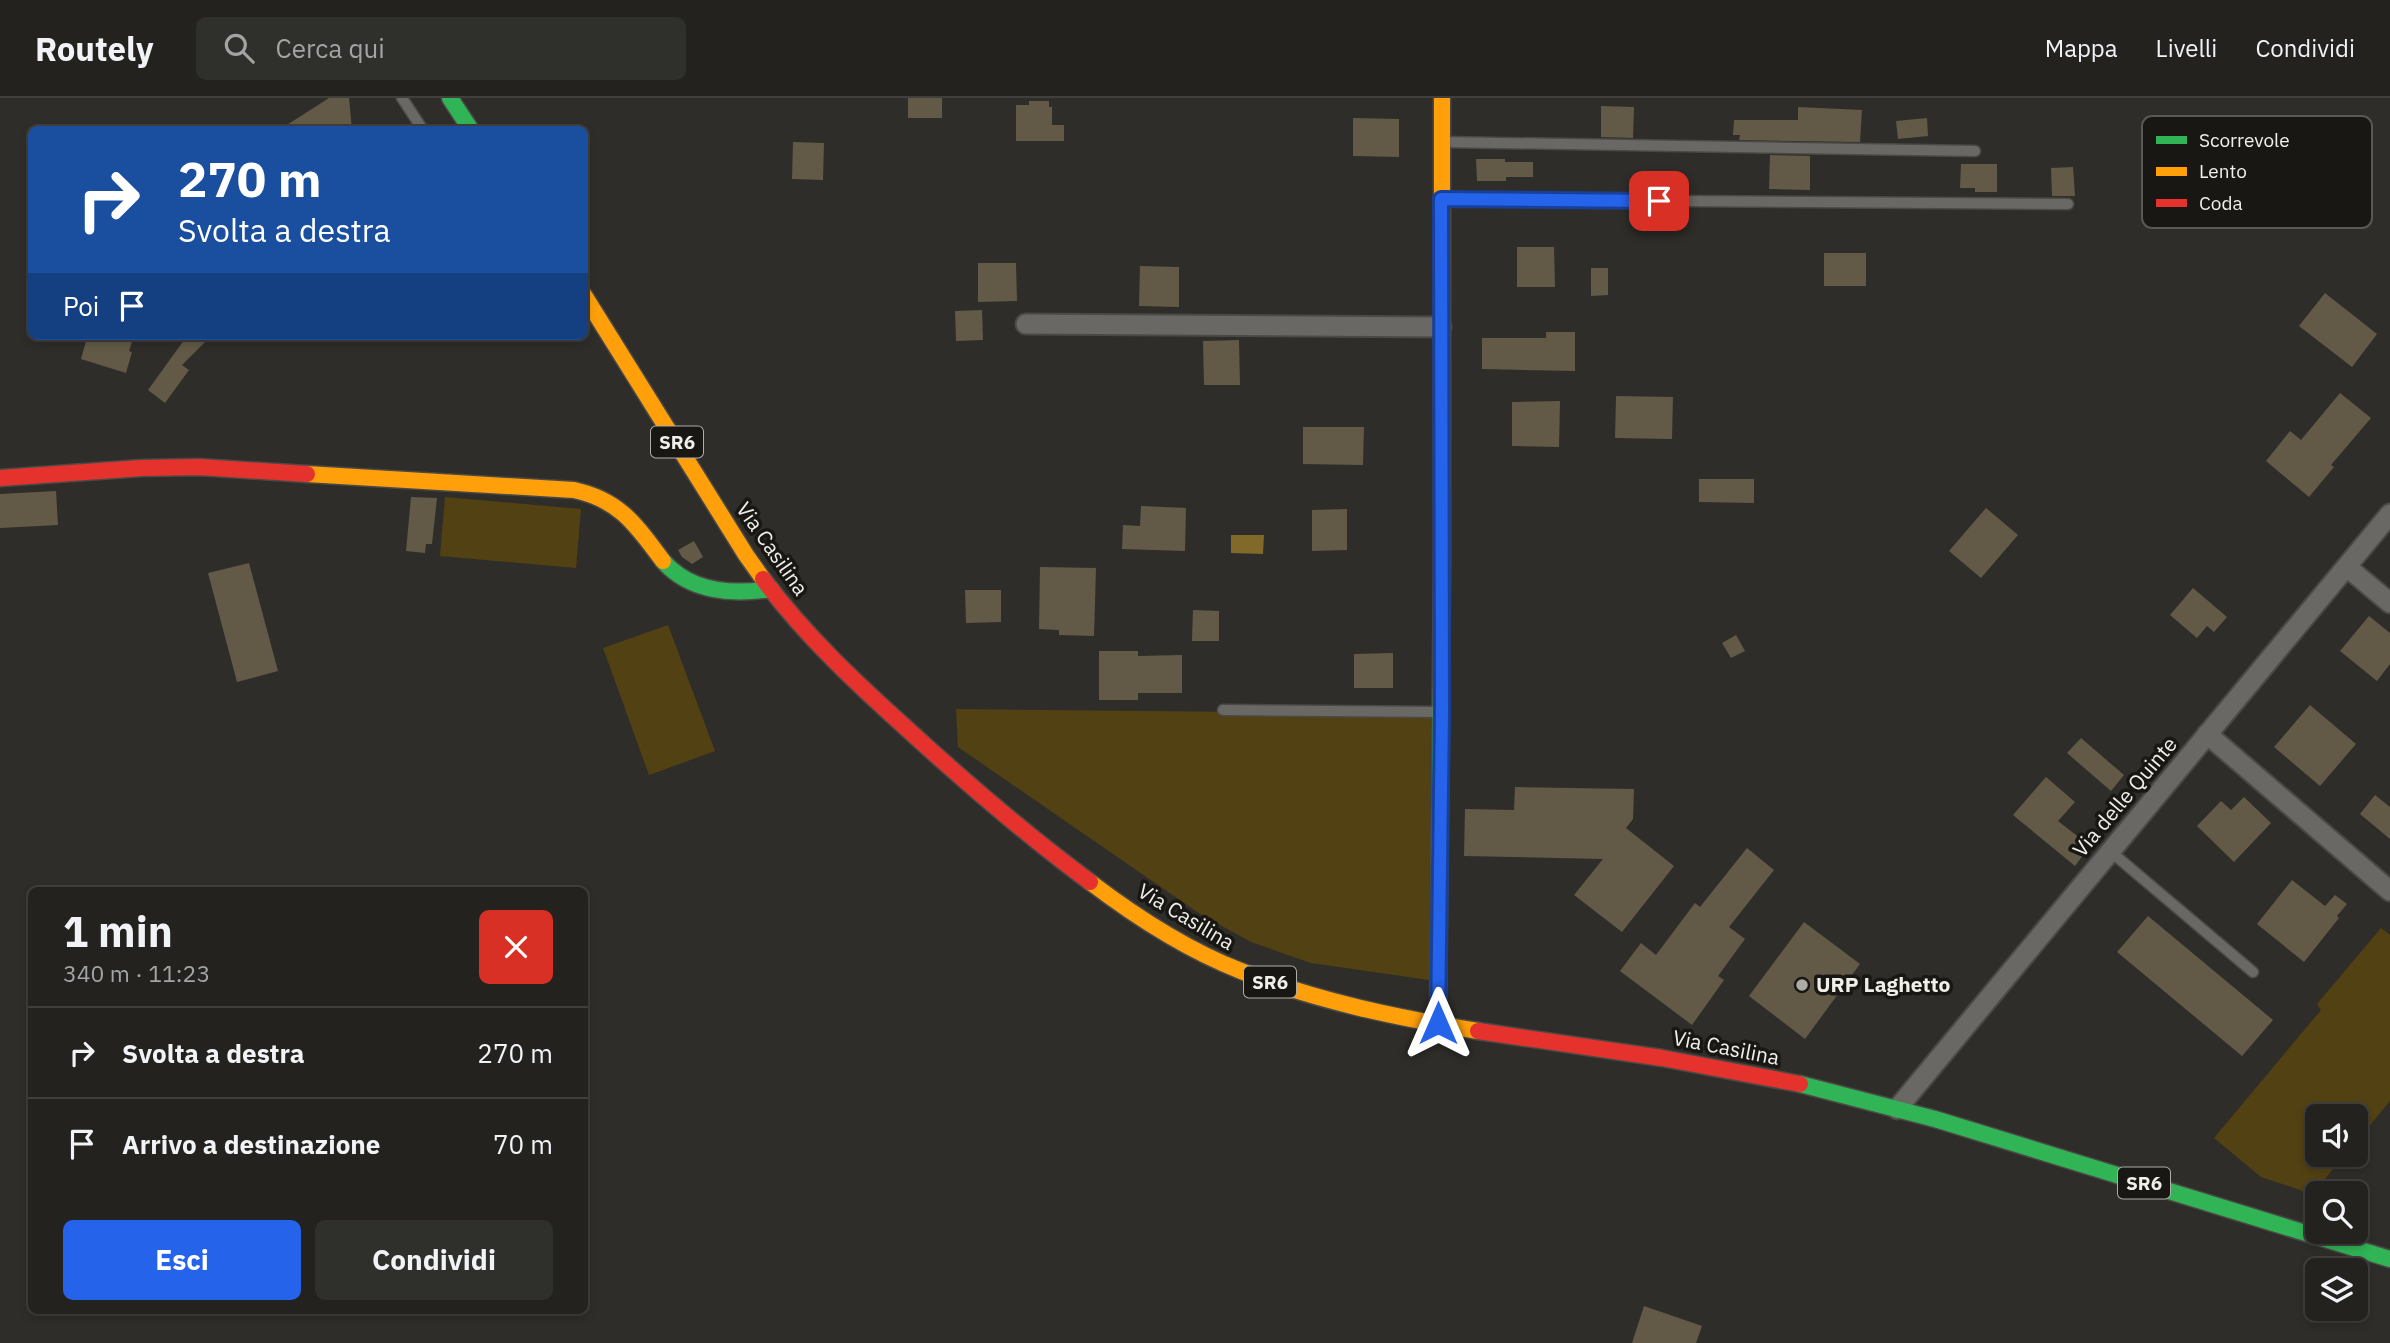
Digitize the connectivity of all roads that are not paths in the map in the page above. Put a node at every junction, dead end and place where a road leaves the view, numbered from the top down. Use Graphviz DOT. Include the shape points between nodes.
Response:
graph roads {
  1 [pos="402,98"];
  2 [pos="450,98"];
  3 [pos="1442,98"];
  4 [pos="420,126"];
  5 [pos="468,126"];
  6 [pos="1442,142"];
  7 [pos="1975,151"];
  8 [pos="1441,199"];
  9 [pos="2068,204"];
  10 [pos="588,301"];
  11 [pos="1026,324"];
  12 [pos="1441,327"];
  13 [pos="0,478"];
  14 [pos="2390,514"];
  15 [pos="2347,567"];
  16 [pos="771,589"];
  17 [pos="2390,603"];
  18 [pos="1223,710"];
  19 [pos="1442,712"];
  20 [pos="2207,734"];
  21 [pos="2110,851"];
  22 [pos="2390,891"];
  23 [pos="2253,972"];
  24 [pos="1438,1023"];
  25 [pos="1896,1109"];
  26 [pos="2390,1259"];
  1 -- 4 [label="lane"];
  2 -- 5 [label="main road"];
  3 -- 6 [label="main road"];
  6 -- 7 [label="lane"];
  6 -- 8 [label="main road"];
  8 -- 9 [label="lane"];
  8 -- 12 [label="main road"];
  10 -- 16 [label="main road, Via Casilina / SR6"];
  11 -- 12 [label="street"];
  12 -- 19 [label="main road"];
  13 -- 16 [label="main road" via="198,467 574,490 604,498 622,509 671,569 691,581 730,592"];
  14 -- 15 [label="street, Via delle Quinte"];
  15 -- 17 [label="street"];
  15 -- 20 [label="street, Via delle Quinte"];
  16 -- 24 [label="main road, Via Casilina / SR6" via="834,660 908,730 1039,841 1140,916 1202,954 1271,983"];
  18 -- 19 [label="lane"];
  19 -- 24 [label="main road"];
  20 -- 21 [label="street, Via delle Quinte"];
  20 -- 22 [label="street"];
  21 -- 23 [label="lane"];
  21 -- 25 [label="street, Via delle Quinte"];
  24 -- 25 [label="main road, Via Casilina / SR6" via="1700,1063"];
  25 -- 26 [label="main road, Via Casilina / SR6"];
}
